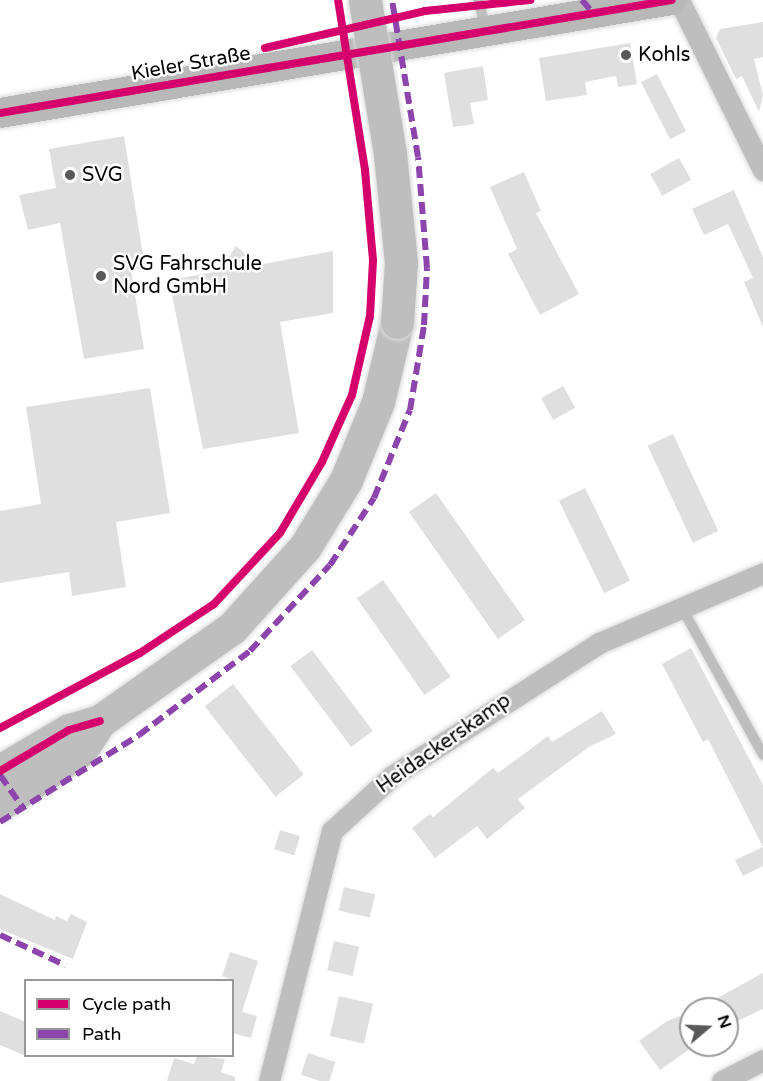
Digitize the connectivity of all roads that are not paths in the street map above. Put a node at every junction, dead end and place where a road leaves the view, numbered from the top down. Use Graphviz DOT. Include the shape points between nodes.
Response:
graph roads {
  1 [pos="365,0"];
  2 [pos="478,0"];
  3 [pos="672,0"];
  4 [pos="679,0"];
  5 [pos="487,31"];
  6 [pos="0,113"];
  7 [pos="763,170"];
  8 [pos="763,573"];
  9 [pos="682,608"];
  10 [pos="100,721"];
  11 [pos="763,755"];
  12 [pos="0,771"];
  13 [pos="0,804"];
  14 [pos="763,1060"];
  15 [pos="269,1081"];
  16 [pos="722,1081"];
  1 -- 10 [label="main road, bridge" via="390,154 401,263 397,322 378,402 346,480 305,547 232,628"];
  2 -- 5 [label="lane"];
  3 -- 5 [label="main road, Kieler Straße"];
  4 -- 7 [label="street"];
  5 -- 6 [label="main road, Kieler Straße"];
  8 -- 9 [label="street, Heidackerskamp"];
  9 -- 11 [label="lane"];
  9 -- 15 [label="street, Heidackerskamp" via="599,643 493,709 392,776 332,831"];
  10 -- 12 [label="main road" via="69,729"];
  10 -- 13 [label="main road" via="81,750"];
  14 -- 16 [label="street"];
}
